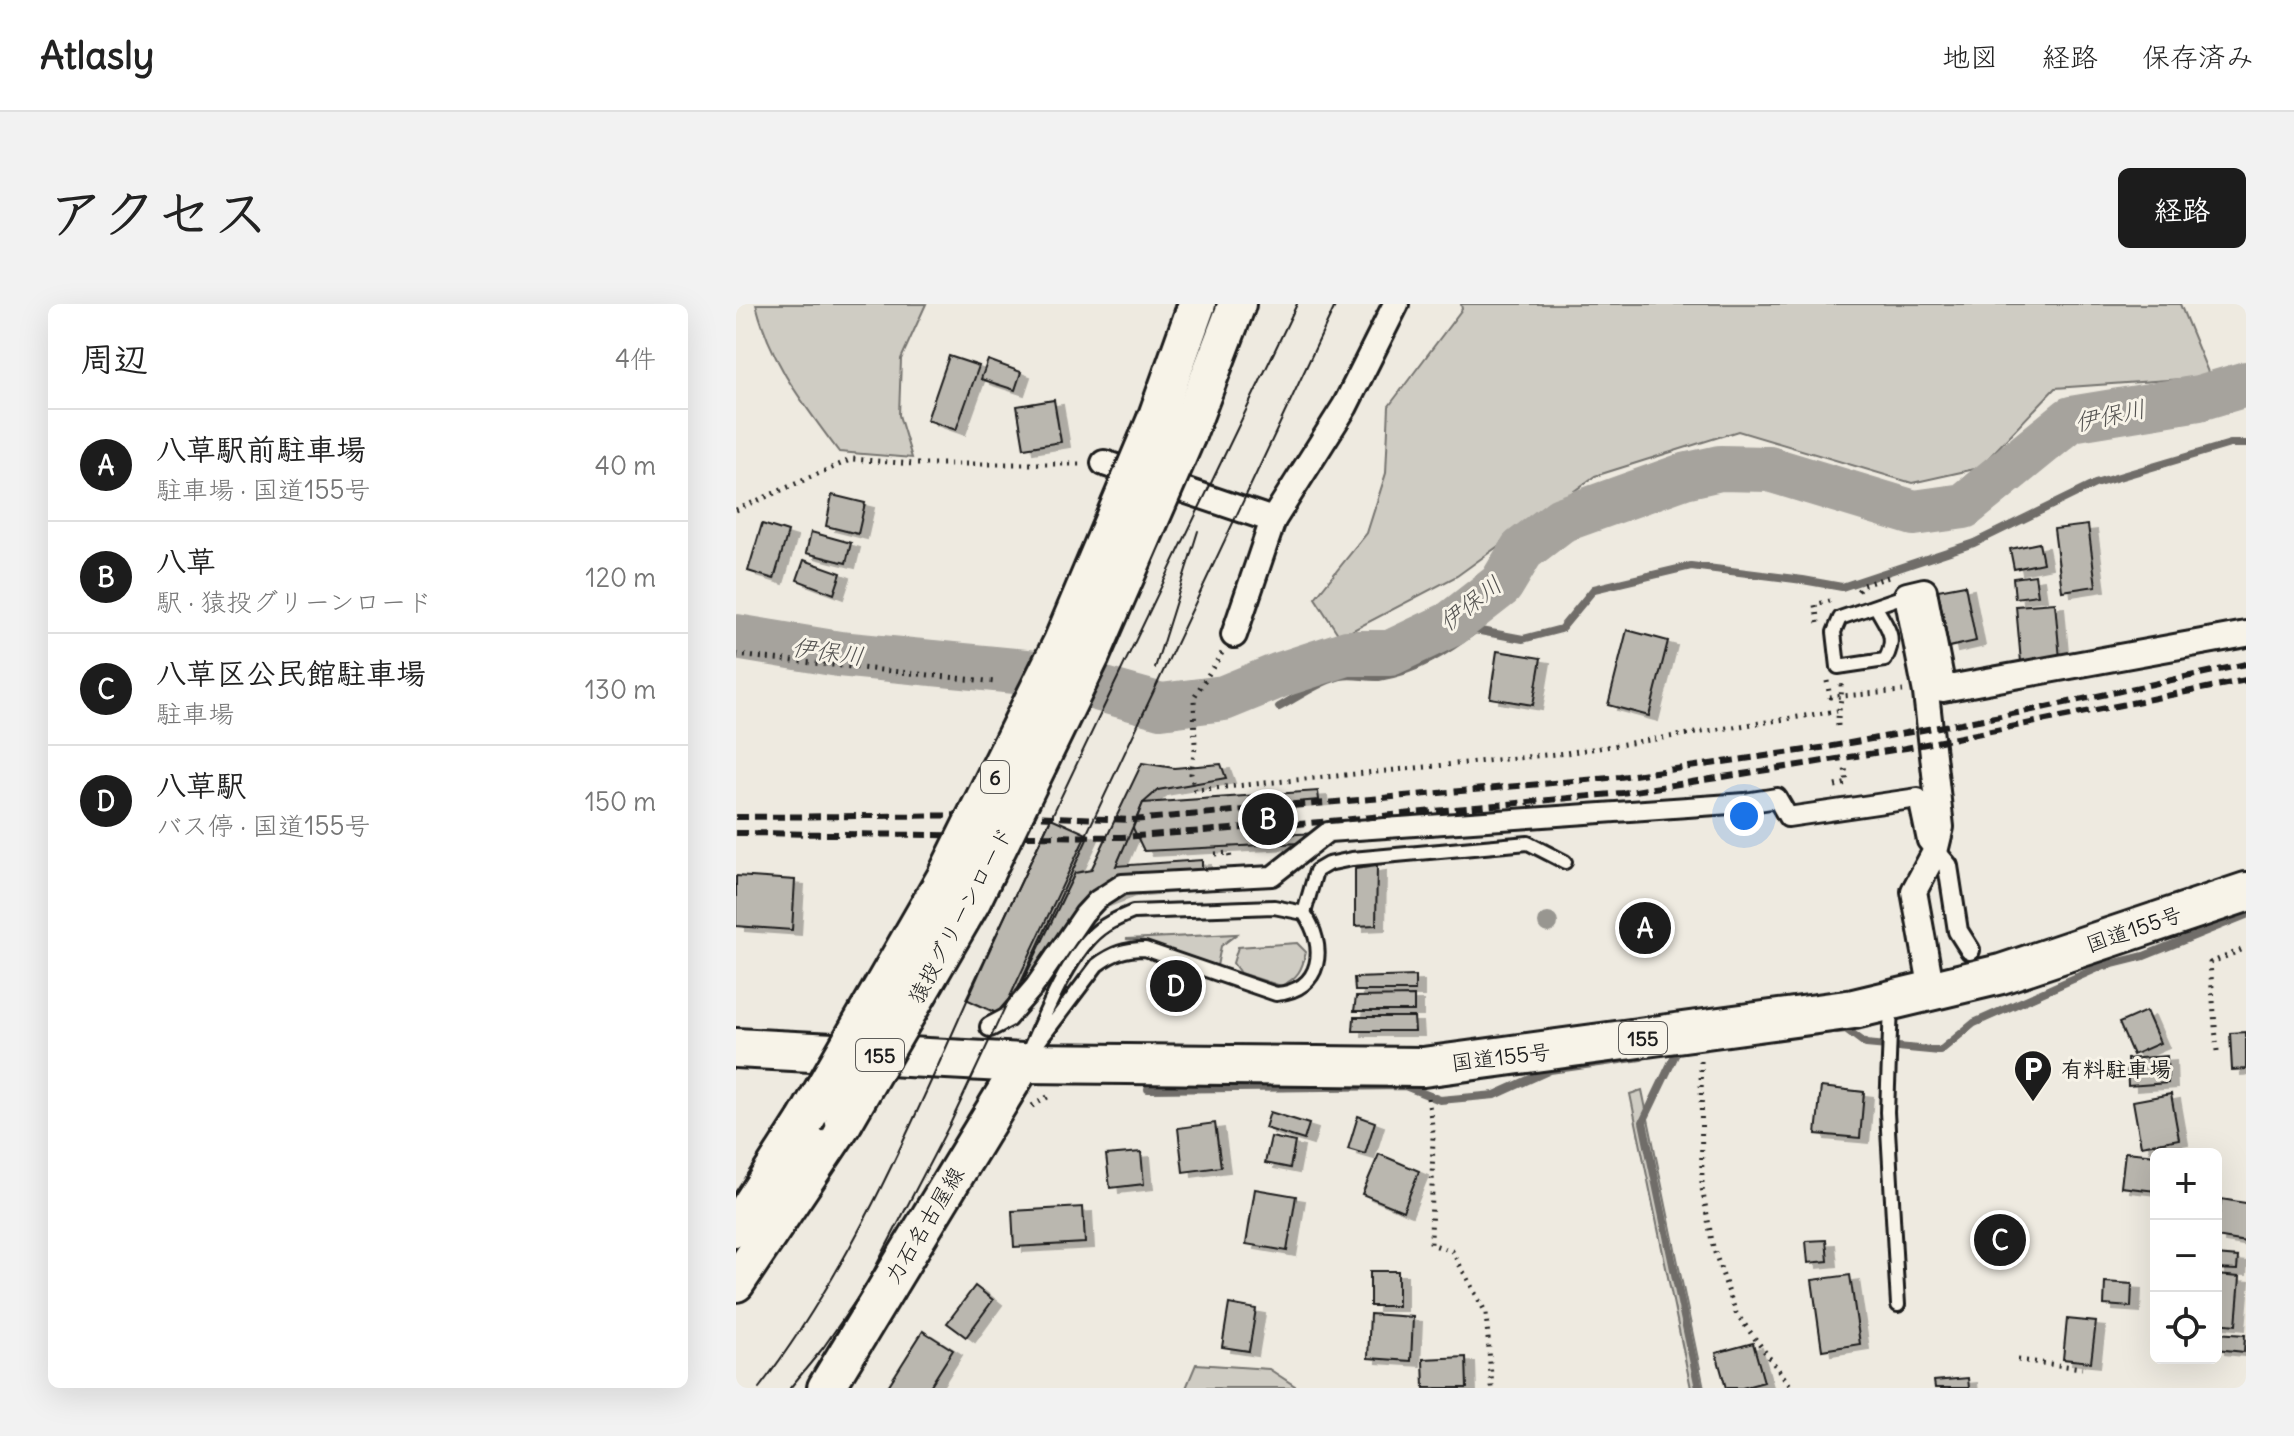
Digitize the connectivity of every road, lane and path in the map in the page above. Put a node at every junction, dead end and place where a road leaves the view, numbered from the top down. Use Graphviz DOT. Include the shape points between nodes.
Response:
graph roads {
  1 [pos="1197,304"];
  2 [pos="1237,304"];
  3 [pos="1396,304"];
  4 [pos="1172,427"];
  5 [pos="1104,463"];
  6 [pos="736,510"];
  7 [pos="1273,520"];
  8 [pos="1907,595"];
  9 [pos="1876,607"];
  10 [pos="2246,634"];
  11 [pos="1234,635"];
  12 [pos="736,655"];
  13 [pos="1838,667"];
  14 [pos="996,682"];
  15 [pos="1837,711"];
  16 [pos="1838,726"];
  17 [pos="1935,852"];
  18 [pos="1229,853"];
  19 [pos="1215,854"];
  20 [pos="1565,862"];
  21 [pos="2246,892"];
  22 [pos="1304,913"];
  23 [pos="2246,948"];
  24 [pos="1970,950"];
  25 [pos="1932,991"];
  26 [pos="1891,1001"];
  27 [pos="990,1027"];
  28 [pos="1702,1030"];
  29 [pos="736,1048"];
  30 [pos="2217,1051"];
  31 [pos="1023,1063"];
  32 [pos="1423,1067"];
  33 [pos="835,1136"];
  34 [pos="736,1228"];
  35 [pos="736,1283"];
  36 [pos="736,1301"];
  37 [pos="1898,1305"];
  38 [pos="2018,1360"];
  39 [pos="2082,1368"];
  40 [pos="826,1388"];
  41 [pos="1492,1388"];
  42 [pos="1792,1388"];
  1 -- 4 [label="main road, 猿投グリーンロード / 6"];
  2 -- 4 [label="main road, 猿投グリーンロード / 6"];
  3 -- 7 [label="street" via="1345,406"];
  4 -- 33 [label="main road, 猿投グリーンロード / 6, bridge" via="1091,656 972,901"];
  4 -- 34 [label="main road, 猿投グリーンロード / 6, bridge" via="945,878 805,1121"];
  5 -- 6 [label="path" via="913,464 852,459"];
  5 -- 7 [label="street"];
  7 -- 11 [label="street"];
  8 -- 9 [label="lane"];
  8 -- 10 [label="street" via="1924,591 1943,689"];
  8 -- 17 [label="street" via="1938,782 1941,827"];
  9 -- 13 [label="lane" via="1840,618 1834,632"];
  9 -- 13 [label="lane" via="1890,629 1892,647 1885,660"];
  11 -- 15 [label="path" via="1194,697 1195,790 1566,753"];
  12 -- 14 [label="path"];
  13 -- 15 [label="path" via="1843,700"];
  15 -- 16 [label="path"];
  17 -- 24 [label="street" via="1948,866 1958,931"];
  17 -- 25 [label="street" via="1914,891"];
  17 -- 27 [label="street" via="1927,841 1918,798 1788,817 1777,798 1328,832 1272,876 1122,884 1084,914 1034,987 1007,1018"];
  18 -- 19 [label="path"];
  20 -- 22 [label="lane" via="1528,843 1352,859 1316,871"];
  21 -- 25 [label="highway, 国道155号 / 155" via="2001,974"];
  22 -- 31 [label="lane" via="1274,907 1133,912 1115,919 1084,944"];
  22 -- 31 [label="lane" via="1318,944 1317,961 1312,976 1291,993 1276,994 1145,949 1128,949 1097,965"];
  23 -- 30 [label="path" via="2210,963"];
  25 -- 26 [label="highway, 国道155号 / 155"];
  26 -- 28 [label="highway, 国道155号 / 155"];
  26 -- 37 [label="lane" via="1887,1112"];
  28 -- 32 [label="highway, 国道155号 / 155"];
  28 -- 42 [label="path" via="1702,1188 1713,1247 1736,1313"];
  29 -- 31 [label="highway, 国道155号 / 155"];
  31 -- 32 [label="highway, 国道155号 / 155"];
  31 -- 40 [label="main road, 力石名古屋線"];
  32 -- 41 [label="path" via="1433,1132 1431,1244 1452,1251 1486,1313"];
  33 -- 35 [label="main road, 猿投グリーンロード / 6"];
  33 -- 36 [label="main road"];
  38 -- 39 [label="path"];
}
